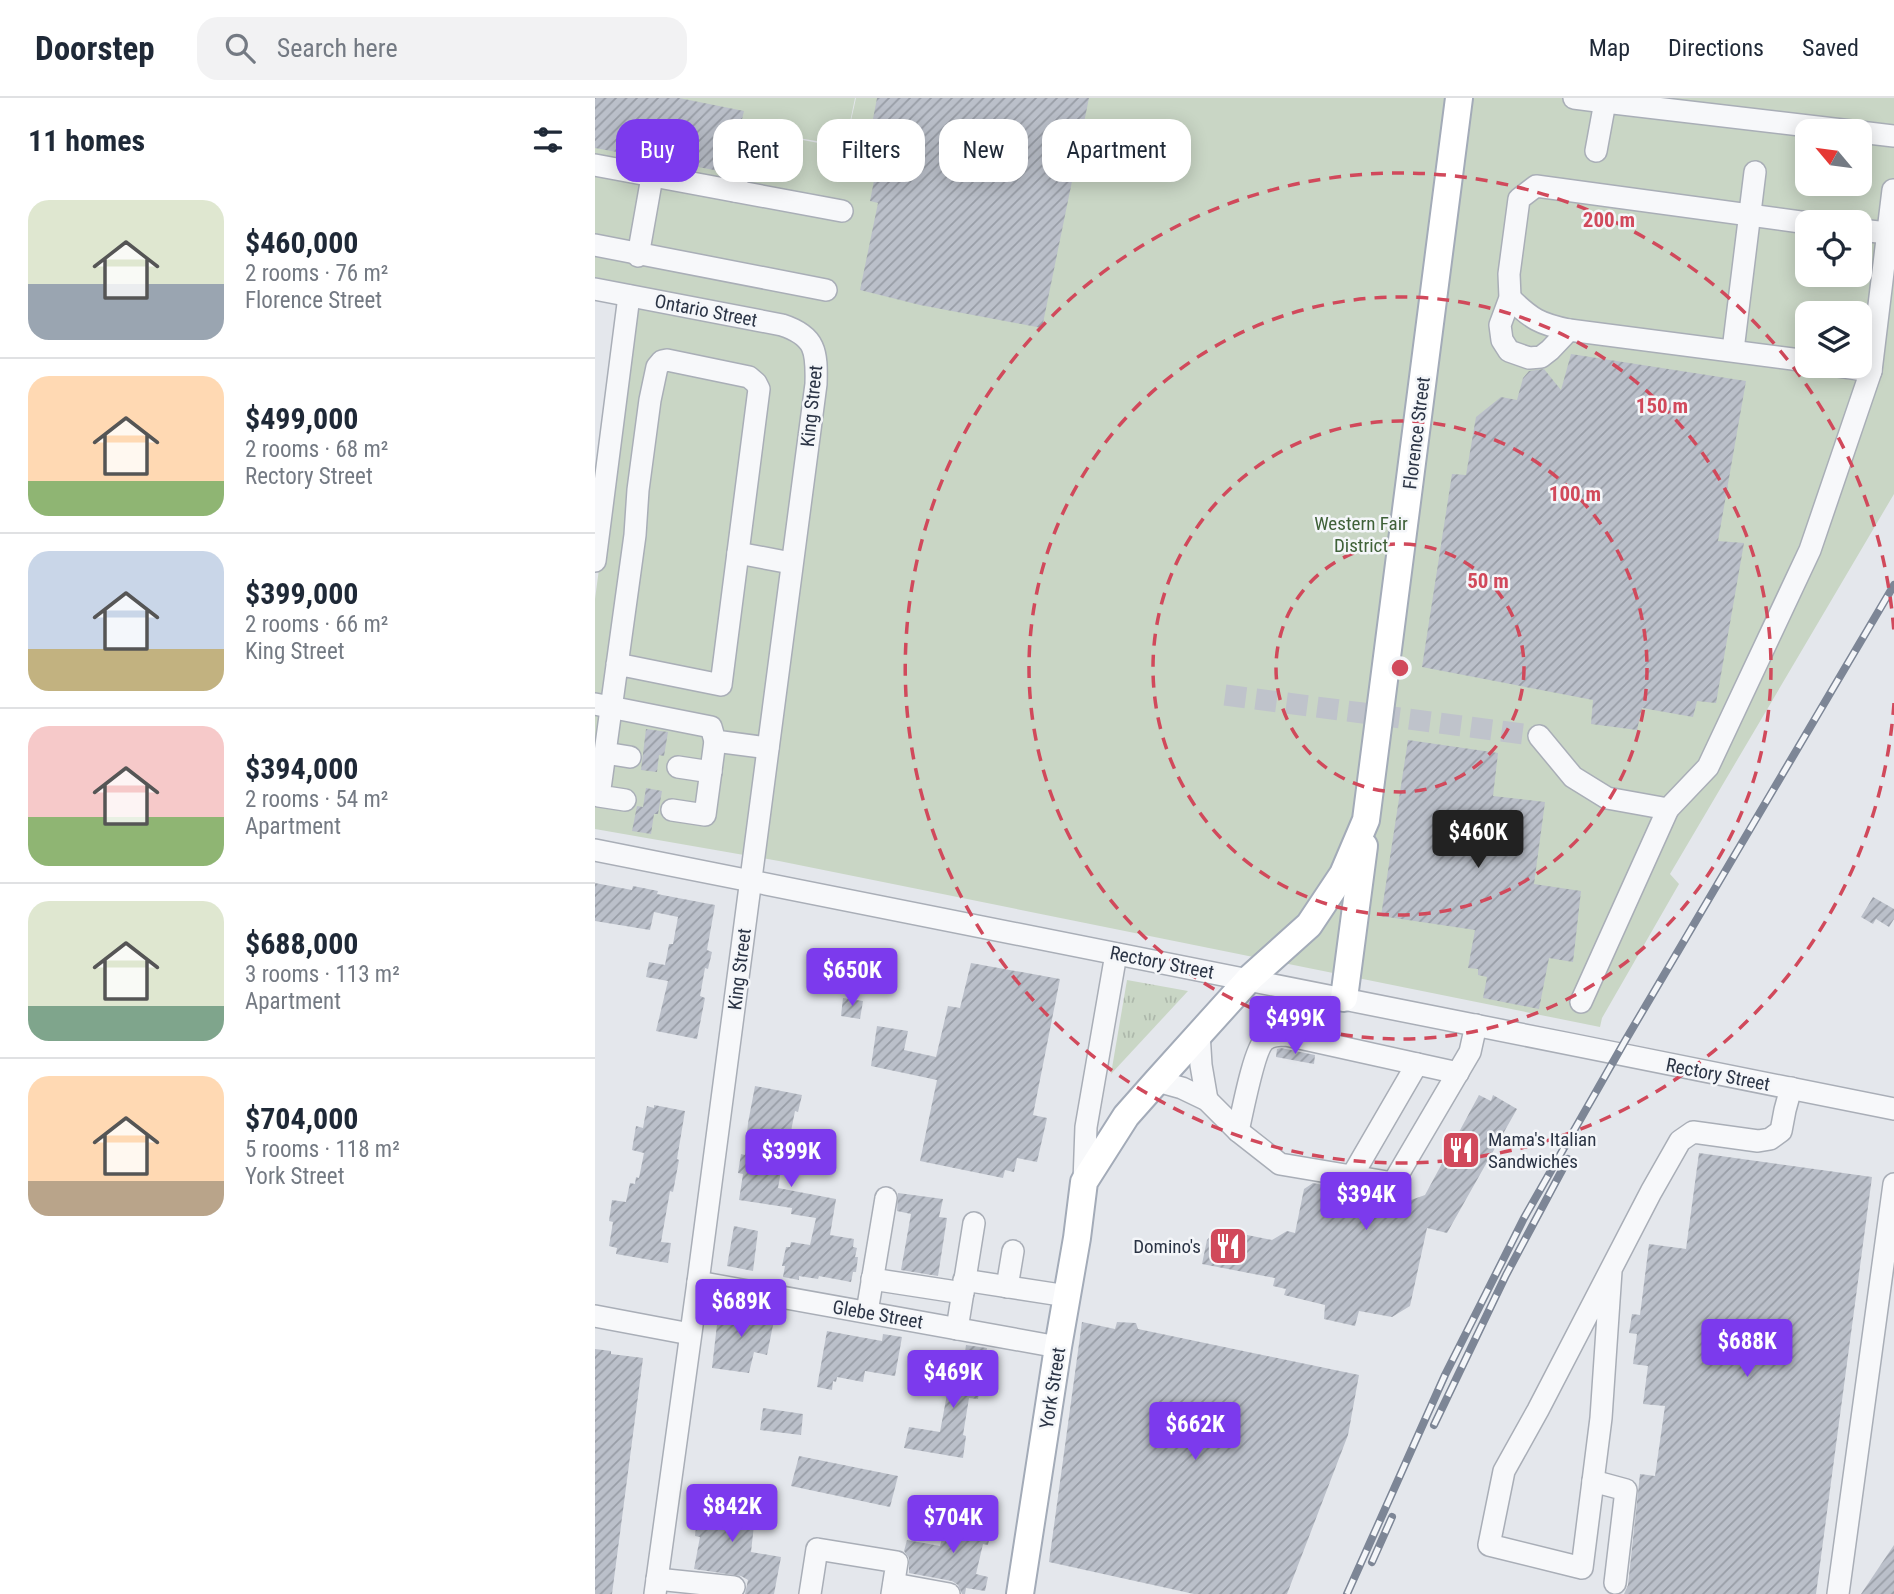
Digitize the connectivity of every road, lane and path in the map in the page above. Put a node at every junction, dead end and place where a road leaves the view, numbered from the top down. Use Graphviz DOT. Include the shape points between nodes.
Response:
graph roads {
  1 [pos="1459,98"];
  2 [pos="1574,98"];
  3 [pos="1605,102"];
  4 [pos="1795,124"];
  5 [pos="1873,134"];
  6 [pos="1894,136"];
  7 [pos="1596,152"];
  8 [pos="595,165"];
  9 [pos="616,169"];
  10 [pos="1755,172"];
  11 [pos="651,182"];
  12 [pos="681,182"];
  13 [pos="736,182"];
  14 [pos="1893,190"];
  15 [pos="734,191"];
  16 [pos="842,211"];
  17 [pos="1750,216"];
  18 [pos="1795,221"];
  19 [pos="1872,231"];
  20 [pos="1888,233"];
  21 [pos="595,245"];
  22 [pos="638,254"];
  23 [pos="595,289"];
  24 [pos="826,290"];
  25 [pos="629,296"];
  26 [pos="1510,298"];
  27 [pos="1569,330"];
  28 [pos="811,344"];
  29 [pos="1733,350"];
  30 [pos="1795,359"];
  31 [pos="1872,363"];
  32 [pos="1869,378"];
  33 [pos="600,527"];
  34 [pos="635,534"];
  35 [pos="738,553"];
  36 [pos="595,561"];
  37 [pos="791,563"];
  38 [pos="617,664"];
  39 [pos="603,706"];
  40 [pos="1539,736"];
  41 [pos="715,741"];
  42 [pos="768,748"];
  43 [pos="605,753"];
  44 [pos="631,757"];
  45 [pos="678,767"];
  46 [pos="711,772"];
  47 [pos="625,800"];
  48 [pos="1668,809"];
  49 [pos="673,810"];
  50 [pos="1366,820"];
  51 [pos="595,850"];
  52 [pos="750,880"];
  53 [pos="1116,954"];
  54 [pos="1250,978"];
  55 [pos="1344,998"];
  56 [pos="1581,1002"];
  57 [pos="1476,1025"];
  58 [pos="1199,1033"];
  59 [pos="1417,1064"];
  60 [pos="1458,1073"];
  61 [pos="1157,1081"];
  62 [pos="1791,1088"];
  63 [pos="1207,1100"];
  64 [pos="1894,1108"];
  65 [pos="1238,1131"];
  66 [pos="1352,1176"];
  67 [pos="1084,1181"];
  68 [pos="1894,1184"];
  69 [pos="886,1198"];
  70 [pos="974,1223"];
  71 [pos="1013,1251"];
  72 [pos="1611,1271"];
  73 [pos="872,1279"];
  74 [pos="698,1282"];
  75 [pos="963,1286"];
  76 [pos="1007,1287"];
  77 [pos="1067,1296"];
  78 [pos="867,1312"];
  79 [pos="595,1316"];
  80 [pos="957,1329"];
  81 [pos="690,1334"];
  82 [pos="1058,1347"];
  83 [pos="1593,1481"];
  84 [pos="1582,1568"];
  85 [pos="656,1586"];
  86 [pos="734,1587"];
  87 [pos="1615,1588"];
  88 [pos="893,1589"];
  89 [pos="810,1594"];
  90 [pos="949,1594"];
  91 [pos="1020,1594"];
  92 [pos="1838,1594"];
  1 -- 50 [label="main road, Florence Street"];
  2 -- 3 [label="street"];
  3 -- 4 [label="street"];
  3 -- 7 [label="street"];
  5 -- 6 [label="street"];
  8 -- 9 [label="street"];
  10 -- 17 [label="street"];
  11 -- 22 [label="street"];
  12 -- 15 [label="street"];
  13 -- 15 [label="street"];
  14 -- 20 [label="street"];
  15 -- 16 [label="street"];
  17 -- 18 [label="street"];
  17 -- 26 [label="street" via="1536,186 1519,199"];
  17 -- 29 [label="street"];
  19 -- 20 [label="street"];
  20 -- 31 [label="street"];
  21 -- 22 [label="street"];
  22 -- 24 [label="street"];
  23 -- 25 [label="street, Ontario Street"];
  25 -- 28 [label="street, Ontario Street" via="782,325 799,331"];
  25 -- 33 [label="street"];
  26 -- 27 [label="street" via="1527,316"];
  26 -- 27 [label="street" via="1500,325 1509,351 1541,357"];
  27 -- 29 [label="street"];
  28 -- 37 [label="street, King Street" via="817,361 816,384"];
  29 -- 30 [label="street"];
  32 -- 48 [label="street" via="1810,550 1708,767"];
  33 -- 34 [label="street"];
  33 -- 36 [label="street"];
  34 -- 35 [label="street" via="650,400 657,367 667,360 745,375 758,386"];
  34 -- 38 [label="street"];
  35 -- 37 [label="street"];
  35 -- 38 [label="street" via="721,685"];
  37 -- 42 [label="street, King Street"];
  38 -- 39 [label="street"];
  39 -- 41 [label="street" via="711,727"];
  39 -- 43 [label="street"];
  40 -- 48 [label="street" via="1573,777 1607,798"];
  41 -- 42 [label="street"];
  41 -- 46 [label="street"];
  42 -- 52 [label="street, King Street"];
  43 -- 44 [label="street"];
  43 -- 47 [label="street" via="599,796"];
  45 -- 46 [label="street"];
  46 -- 49 [label="street" via="705,815"];
  48 -- 56 [label="street"];
  50 -- 54 [label="main road, Florence Street" via="1343,874 1308,925"];
  50 -- 55 [label="main road"];
  51 -- 52 [label="street, Rectory Street"];
  52 -- 53 [label="street, Rectory Street"];
  52 -- 74 [label="street, King Street"];
  53 -- 54 [label="street, Rectory Street"];
  53 -- 67 [label="street, York Street" via="1086,1126"];
  54 -- 55 [label="street, Rectory Street"];
  54 -- 58 [label="main road, York Street"];
  55 -- 57 [label="street, Rectory Street"];
  57 -- 60 [label="street" via="1470,1052"];
  57 -- 62 [label="street, Rectory Street"];
  58 -- 61 [label="main road, York Street"];
  58 -- 63 [label="street"];
  59 -- 60 [label="street"];
  59 -- 65 [label="street" via="1275,1035 1263,1041 1257,1055"];
  59 -- 66 [label="street"];
  60 -- 66 [label="street" via="1393,1183"];
  61 -- 63 [label="street"];
  61 -- 67 [label="main road, York Street" via="1126,1116"];
  62 -- 64 [label="street, Rectory Street"];
  62 -- 72 [label="street" via="1781,1131 1770,1139 1693,1132 1680,1141"];
  63 -- 65 [label="street"];
  65 -- 66 [label="street" via="1280,1164"];
  67 -- 77 [label="main road, York Street"];
  68 -- 92 [label="street"];
  69 -- 73 [label="street"];
  70 -- 75 [label="street"];
  71 -- 76 [label="street"];
  72 -- 83 [label="street"];
  72 -- 84 [label="street" via="1504,1471 1489,1545"];
  73 -- 75 [label="street"];
  73 -- 78 [label="street"];
  74 -- 78 [label="street, Glebe Street"];
  74 -- 81 [label="street, King Street"];
  75 -- 76 [label="street"];
  75 -- 80 [label="street"];
  76 -- 77 [label="street"];
  77 -- 82 [label="main road, York Street"];
  78 -- 80 [label="street, Glebe Street"];
  79 -- 81 [label="street"];
  80 -- 82 [label="street, Glebe Street"];
  81 -- 85 [label="street, King Street"];
  82 -- 91 [label="main road, York Street"];
  83 -- 84 [label="street"];
  83 -- 87 [label="street" via="1626,1490"];
  84 -- 87 [label="street"];
  85 -- 86 [label="street"];
  88 -- 89 [label="street" via="897,1562 817,1549"];
  88 -- 90 [label="street"];
}
